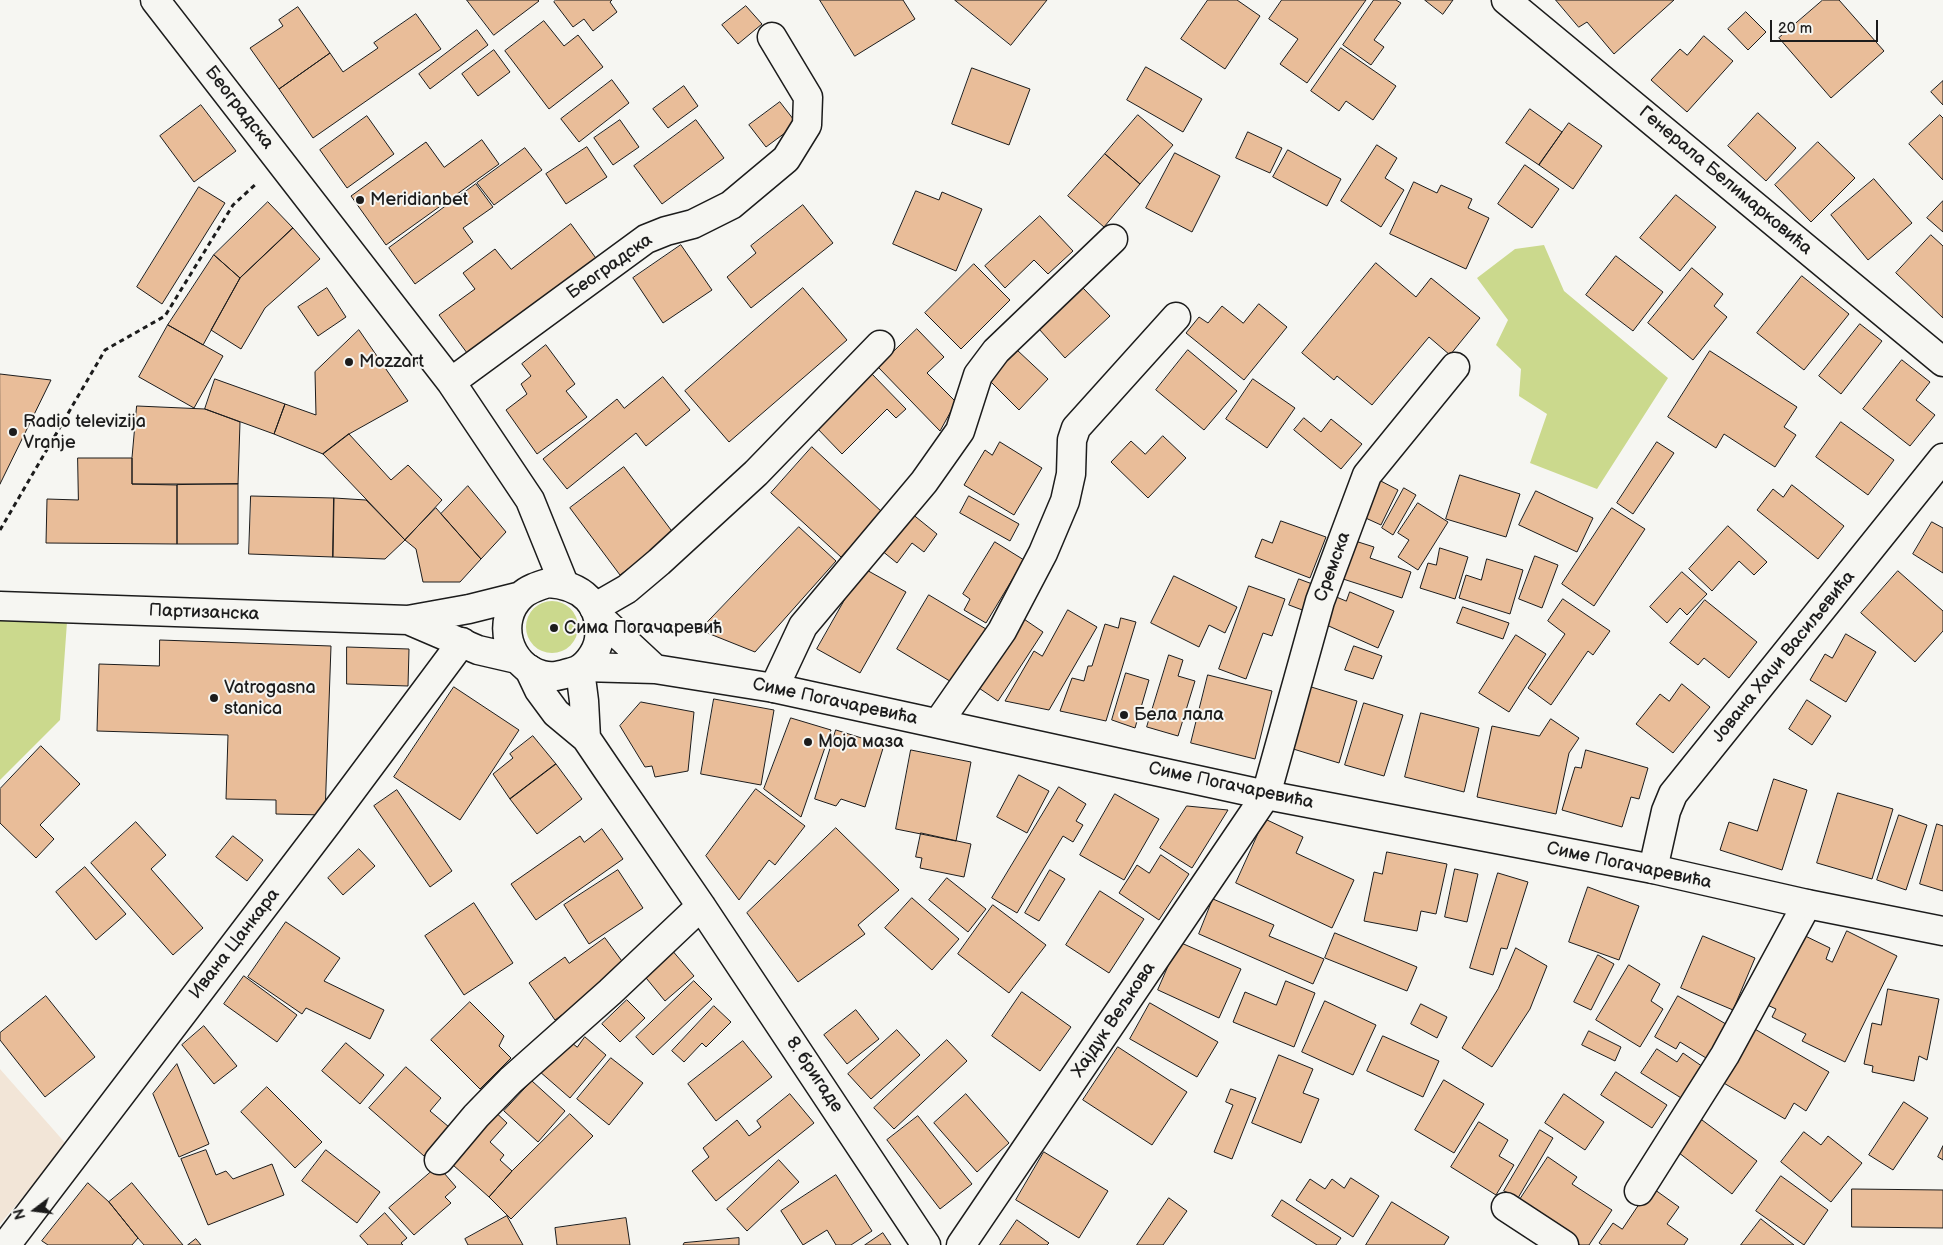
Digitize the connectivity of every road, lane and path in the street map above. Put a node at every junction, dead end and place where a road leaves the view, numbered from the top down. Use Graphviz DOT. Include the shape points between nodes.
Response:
graph roads {
  1 [pos="155,0"];
  2 [pos="1506,0"];
  3 [pos="772,37"];
  4 [pos="280,161"];
  5 [pos="1113,240"];
  6 [pos="1176,317"];
  7 [pos="880,345"];
  8 [pos="1943,362"];
  9 [pos="1455,367"];
  10 [pos="451,382"];
  11 [pos="1943,458"];
  12 [pos="0,530"];
  13 [pos="564,584"];
  14 [pos="521,596"];
  15 [pos="0,606"];
  16 [pos="596,612"];
  17 [pos="408,620"];
  18 [pos="462,642"];
  19 [pos="523,664"];
  20 [pos="582,668"];
  21 [pos="655,669"];
  22 [pos="774,688"];
  23 [pos="938,724"];
  24 [pos="586,738"];
  25 [pos="1266,795"];
  26 [pos="1653,870"];
  27 [pos="1808,904"];
  28 [pos="701,906"];
  29 [pos="1943,931"];
  30 [pos="439,1160"];
  31 [pos="1639,1191"];
  32 [pos="1506,1207"];
  33 [pos="6,1245"];
  34 [pos="926,1245"];
  35 [pos="962,1245"];
  36 [pos="1564,1245"];
  1 -- 4 [label="street, Београдска"];
  2 -- 8 [label="street, Генерала Белимарковића"];
  3 -- 10 [label="street, Београдска" via="808,98 806,124 786,158 731,205 693,224 646,239"];
  4 -- 10 [label="street, Београдска"];
  4 -- 12 [label="path" via="233,206 165,316 105,350"];
  5 -- 22 [label="street" via="996,351 978,375 960,431 924,482 803,626"];
  6 -- 23 [label="street" via="1076,428 1065,501 1043,554 1002,631"];
  7 -- 16 [label="street" via="756,473 659,562"];
  9 -- 25 [label="street, Сремска" via="1367,475 1320,601"];
  10 -- 13 [label="street, Београдска" via="530,500"];
  11 -- 26 [label="street, Јована Хаџи Васиљевића" via="1674,794 1666,811"];
  13 -- 14 [label="street" via="548,583"];
  13 -- 16 [label="street" via="578,590"];
  14 -- 17 [label="street, Партизанска"];
  14 -- 19 [label="street" via="512,607 507,634 510,647"];
  15 -- 17 [label="street, Партизанска"];
  16 -- 20 [label="street" via="600,628 598,642"];
  16 -- 21 [label="street"];
  17 -- 18 [label="street, Партизанска"];
  18 -- 19 [label="street, Партизанска"];
  18 -- 33 [label="street, Ивана Цанкара"];
  19 -- 20 [label="street" via="542,675 558,676"];
  19 -- 24 [label="street, 8. бригаде" via="556,713"];
  20 -- 21 [label="street, Симе Погачаревића"];
  20 -- 24 [label="street"];
  21 -- 22 [label="street, Симе Погачаревића"];
  22 -- 23 [label="street, Симе Погачаревића"];
  23 -- 25 [label="street, Симе Погачаревића"];
  24 -- 28 [label="street, 8. бригаде"];
  25 -- 26 [label="street, Симе Погачаревића"];
  25 -- 35 [label="street, Хајдук Вељкова"];
  26 -- 27 [label="street, Симе Погачаревића"];
  27 -- 29 [label="street, Симе Погачаревића"];
  27 -- 31 [label="street" via="1726,1055"];
  28 -- 30 [label="street" via="511,1080"];
  28 -- 34 [label="street, 8. бригаде"];
  32 -- 36 [label="street"];
}
